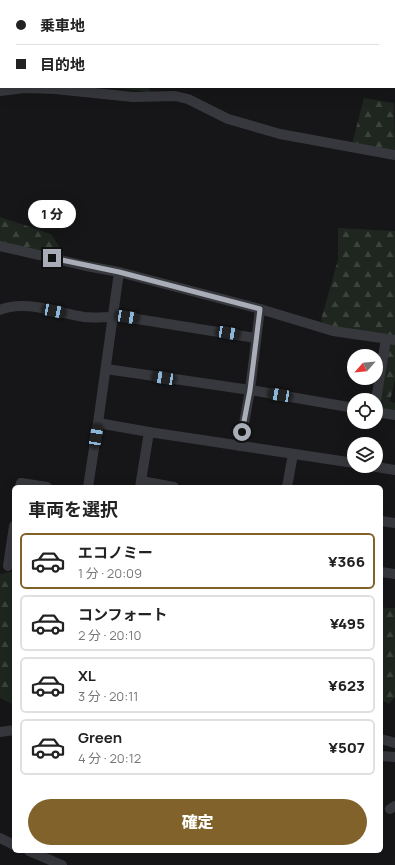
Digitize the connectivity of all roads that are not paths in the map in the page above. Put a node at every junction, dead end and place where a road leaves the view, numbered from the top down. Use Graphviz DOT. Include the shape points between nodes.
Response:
graph roads {
  1 [pos="0,91"];
  2 [pos="395,155"];
  3 [pos="0,246"];
  4 [pos="119,272"];
  5 [pos="260,309"];
  6 [pos="0,310"];
  7 [pos="112,316"];
  8 [pos="256,338"];
  9 [pos="391,340"];
  10 [pos="106,369"];
  11 [pos="250,390"];
  12 [pos="378,393"];
  13 [pos="347,407"];
  14 [pos="383,413"];
  15 [pos="395,415"];
  16 [pos="98,423"];
  17 [pos="149,432"];
  18 [pos="240,446"];
  19 [pos="293,454"];
  20 [pos="347,462"];
  21 [pos="383,468"];
  22 [pos="395,470"];
  23 [pos="140,484"];
  24 [pos="20,485"];
  25 [pos="34,485"];
  26 [pos="88,485"];
  27 [pos="151,485"];
  28 [pos="287,485"];
  29 [pos="383,520"];
  30 [pos="395,523"];
  31 [pos="12,538"];
  32 [pos="7,567"];
  33 [pos="383,572"];
  34 [pos="395,574"];
  35 [pos="12,730"];
  36 [pos="0,732"];
  37 [pos="383,740"];
  38 [pos="395,743"];
  39 [pos="383,756"];
  40 [pos="395,757"];
  41 [pos="0,838"];
  42 [pos="12,844"];
  43 [pos="34,853"];
  44 [pos="62,865"];
  1 -- 2 [label="street" via="40,88 133,97 175,96 188,99 228,119 280,134"];
  3 -- 4 [label="street"];
  4 -- 5 [label="street"];
  4 -- 7 [label="street"];
  5 -- 8 [label="street"];
  5 -- 9 [label="street" via="333,331"];
  6 -- 7 [label="street" via="24,306 84,317"];
  7 -- 8 [label="street"];
  7 -- 10 [label="street"];
  8 -- 11 [label="street"];
  9 -- 12 [label="street"];
  10 -- 11 [label="street"];
  10 -- 16 [label="street"];
  11 -- 13 [label="street"];
  11 -- 18 [label="street"];
  14 -- 15 [label="street"];
  16 -- 17 [label="street"];
  16 -- 26 [label="street"];
  17 -- 18 [label="street"];
  17 -- 23 [label="street"];
  18 -- 19 [label="street"];
  19 -- 20 [label="street"];
  19 -- 28 [label="street"];
  21 -- 22 [label="street"];
  23 -- 27 [label="street"];
  24 -- 25 [label="street"];
  29 -- 30 [label="street"];
  31 -- 32 [label="street"];
  33 -- 34 [label="street"];
  35 -- 36 [label="street"];
  37 -- 38 [label="street"];
  39 -- 40 [label="street"];
  41 -- 42 [label="street"];
  43 -- 44 [label="street"];
}
